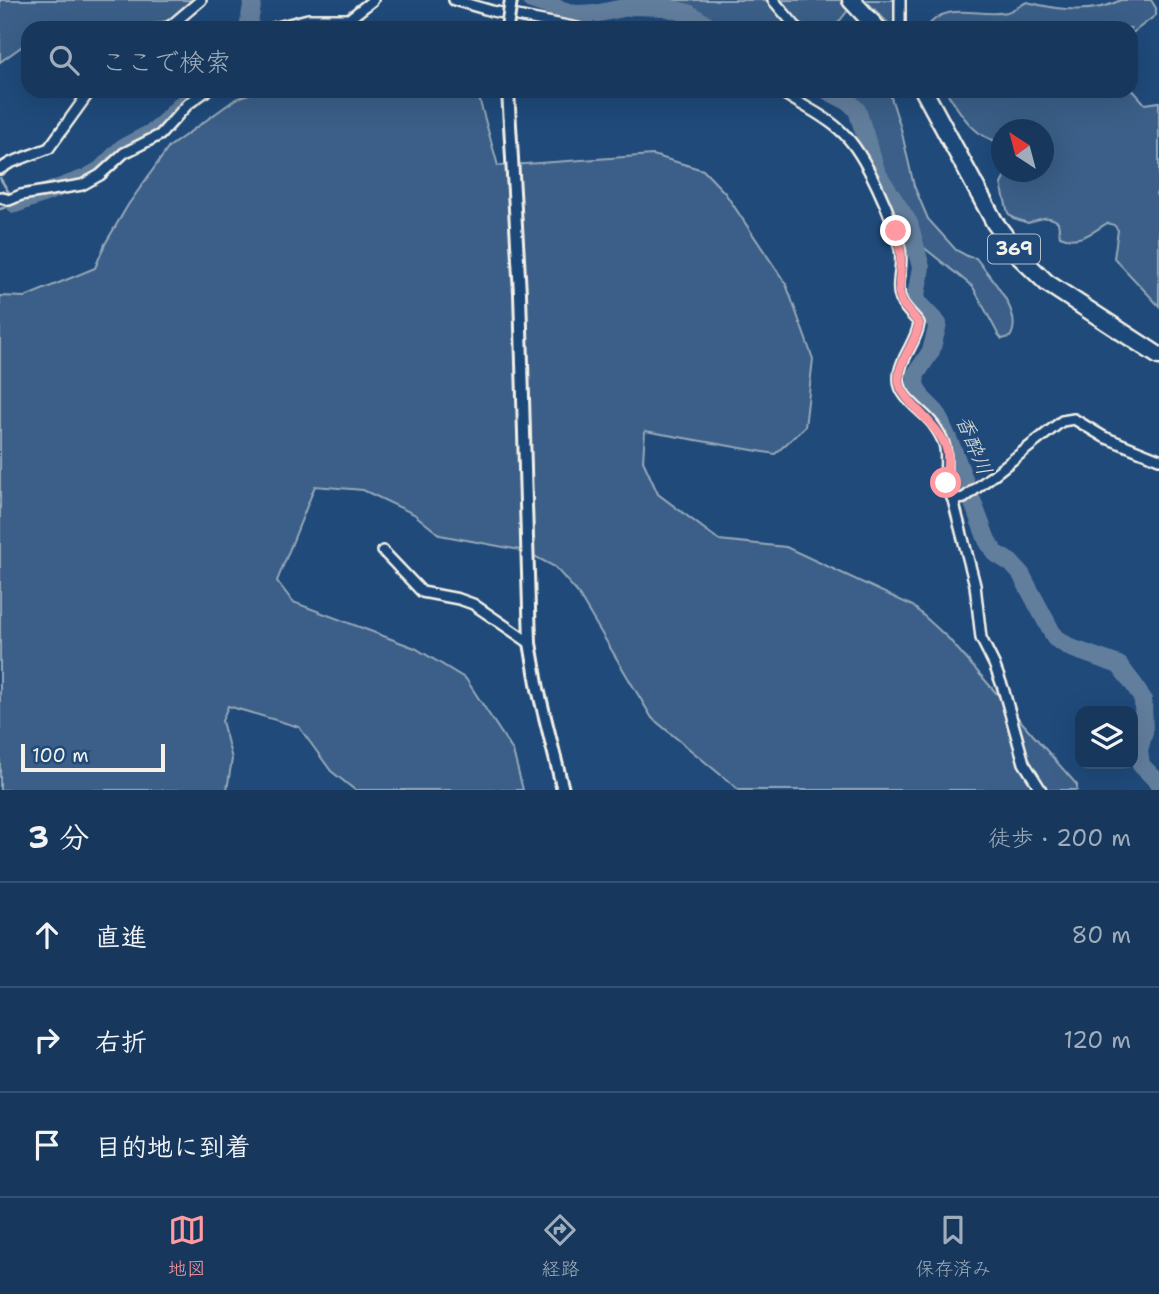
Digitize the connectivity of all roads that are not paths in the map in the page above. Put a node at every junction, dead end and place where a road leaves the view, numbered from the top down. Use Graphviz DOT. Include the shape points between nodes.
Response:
graph roads {
  1 [pos="201,0"];
  2 [pos="373,0"];
  3 [pos="454,0"];
  4 [pos="511,0"];
  5 [pos="773,0"];
  6 [pos="851,0"];
  7 [pos="900,0"];
  8 [pos="176,21"];
  9 [pos="300,21"];
  10 [pos="508,21"];
  11 [pos="543,21"];
  12 [pos="791,21"];
  13 [pos="870,21"];
  14 [pos="900,21"];
  15 [pos="85,98"];
  16 [pos="196,98"];
  17 [pos="508,98"];
  18 [pos="792,98"];
  19 [pos="929,98"];
  20 [pos="1,169"];
  21 [pos="5,198"];
  22 [pos="1159,356"];
  23 [pos="1159,459"];
  24 [pos="953,500"];
  25 [pos="383,551"];
  26 [pos="530,643"];
  27 [pos="563,790"];
  28 [pos="1041,790"];
  1 -- 8 [label="street"];
  2 -- 9 [label="street" via="349,19"];
  3 -- 11 [label="street"];
  4 -- 10 [label="street, bridge"];
  5 -- 12 [label="street"];
  6 -- 13 [label="highway"];
  7 -- 14 [label="street"];
  15 -- 20 [label="street" via="50,148"];
  16 -- 21 [label="street" via="160,135 124,153 100,176 82,185"];
  17 -- 26 [label="street" via="520,293"];
  18 -- 24 [label="street" via="844,133 864,161 896,231 901,254 899,292 919,323 898,377 908,399 942,440 947,452 946,483"];
  19 -- 22 [label="highway, 369" via="995,223 1021,258 1047,283"];
  23 -- 24 [label="street" via="1104,437 1074,419 1062,421 964,498"];
  24 -- 28 [label="street" via="975,585 981,638 995,664 1024,763"];
  25 -- 26 [label="street" via="422,592 473,604"];
  26 -- 27 [label="street"];
}
